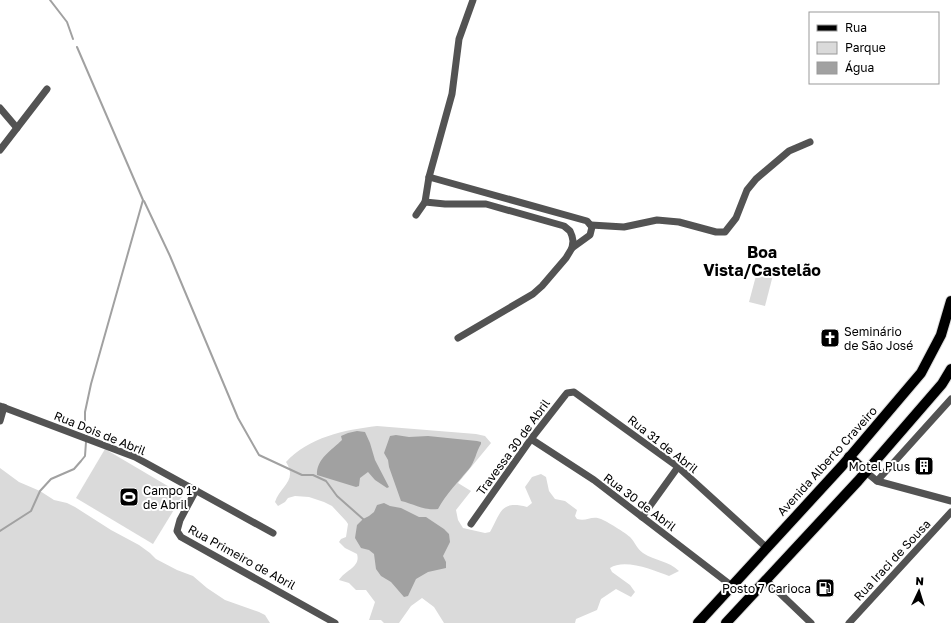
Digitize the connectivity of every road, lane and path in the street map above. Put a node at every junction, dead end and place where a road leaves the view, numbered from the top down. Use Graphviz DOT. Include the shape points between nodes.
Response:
graph roads {
  1 [pos="473,0"];
  2 [pos="47,89"];
  3 [pos="0,108"];
  4 [pos="17,128"];
  5 [pos="810,142"];
  6 [pos="0,150"];
  7 [pos="429,178"];
  8 [pos="425,202"];
  9 [pos="416,215"];
  10 [pos="591,225"];
  11 [pos="572,248"];
  12 [pos="951,301"];
  13 [pos="458,338"];
  14 [pos="951,369"];
  15 [pos="578,395"];
  16 [pos="951,398"];
  17 [pos="2,407"];
  18 [pos="0,421"];
  19 [pos="531,439"];
  20 [pos="849,457"];
  21 [pos="678,467"];
  22 [pos="866,472"];
  23 [pos="878,482"];
  24 [pos="196,490"];
  25 [pos="951,501"];
  26 [pos="951,512"];
  27 [pos="642,517"];
  28 [pos="471,524"];
  29 [pos="273,533"];
  30 [pos="767,548"];
  31 [pos="766,580"];
  32 [pos="732,586"];
  33 [pos="335,623"];
  34 [pos="698,623"];
  35 [pos="726,623"];
  36 [pos="811,623"];
  37 [pos="849,623"];
  1 -- 7 [label="street" via="460,39 452,94"];
  2 -- 4 [label="street"];
  3 -- 4 [label="street"];
  4 -- 6 [label="street"];
  5 -- 10 [label="street" via="789,151 756,179 747,190 736,218 725,232 657,220 621,227"];
  7 -- 8 [label="street"];
  7 -- 10 [label="street" via="572,216"];
  8 -- 9 [label="street"];
  8 -- 11 [label="street" via="486,204 559,224 570,231"];
  10 -- 11 [label="street" via="589,237"];
  11 -- 13 [label="street" via="538,290"];
  12 -- 20 [label="main road, Avenida Alberto Craveiro" via="941,335 922,373"];
  14 -- 22 [label="main road" via="942,384"];
  15 -- 19 [label="street, Travessa 30 de Abril" via="574,392 567,393"];
  15 -- 21 [label="street, Rua 31 de Abril"];
  16 -- 23 [label="street"];
  17 -- 18 [label="street"];
  17 -- 24 [label="street, Rua Dois de Abril" via="136,457"];
  19 -- 27 [label="street, Rua 30 de Abril" via="594,480"];
  19 -- 28 [label="street, Travessa 30 de Abril"];
  20 -- 22 [label="main road"];
  20 -- 30 [label="main road, Avenida Alberto Craveiro"];
  21 -- 27 [label="street"];
  21 -- 30 [label="street, Rua 31 de Abril"];
  22 -- 23 [label="street"];
  22 -- 31 [label="main road"];
  23 -- 25 [label="street"];
  24 -- 29 [label="street, Rua Dois de Abril"];
  24 -- 33 [label="street, Rua Primeiro de Abril" via="179,524 177,531 181,537"];
  26 -- 37 [label="street, Rua Iraci de Sousa"];
  27 -- 32 [label="street, Rua 30 de Abril"];
  30 -- 32 [label="main road, Avenida Alberto Craveiro"];
  31 -- 35 [label="main road"];
  31 -- 36 [label="street"];
  32 -- 34 [label="main road, Avenida Alberto Craveiro"];
}
